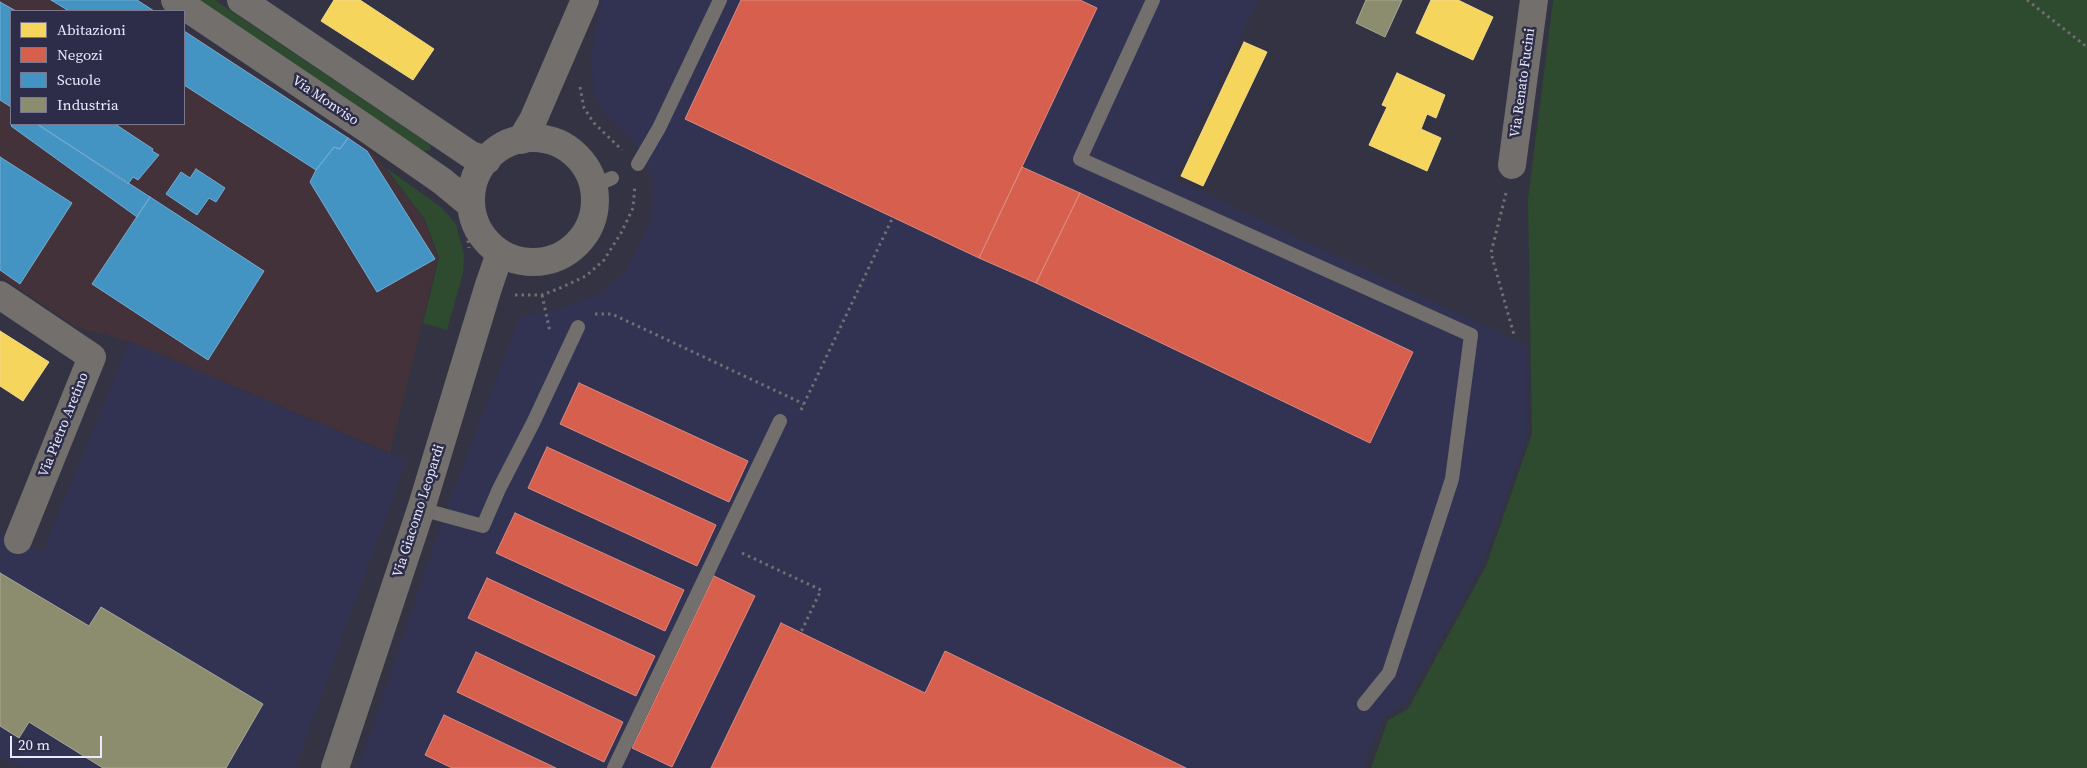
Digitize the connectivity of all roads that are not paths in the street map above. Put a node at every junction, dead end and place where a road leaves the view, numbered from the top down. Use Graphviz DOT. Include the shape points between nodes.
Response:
graph roads {
  1 [pos="175,0"];
  2 [pos="242,0"];
  3 [pos="585,0"];
  4 [pos="720,0"];
  5 [pos="1153,0"];
  6 [pos="1534,0"];
  7 [pos="521,140"];
  8 [pos="487,160"];
  9 [pos="638,164"];
  10 [pos="1512,166"];
  11 [pos="472,205"];
  12 [pos="500,253"];
  13 [pos="0,295"];
  14 [pos="578,327"];
  15 [pos="780,421"];
  16 [pos="421,509"];
  17 [pos="18,540"];
  18 [pos="1364,704"];
  19 [pos="336,768"];
  20 [pos="614,768"];
  1 -- 11 [label="street, Via Monviso" via="442,181"];
  2 -- 8 [label="street" via="471,155"];
  3 -- 7 [label="street" via="533,120"];
  4 -- 9 [label="lane" via="659,128"];
  5 -- 18 [label="lane" via="1080,159 1471,335 1452,479 1389,673"];
  6 -- 10 [label="street, Via Renato Fucini"];
  7 -- 8 [label="street" via="502,147"];
  7 -- 12 [label="street" via="540,139 559,144 575,154 603,182 593,218 576,246 547,261 515,260"];
  8 -- 11 [label="street" via="478,173"];
  11 -- 12 [label="street" via="480,232"];
  12 -- 16 [label="street, Via Giacomo Leopardi"];
  13 -- 17 [label="street, Via Pietro Aretino" via="92,356"];
  14 -- 16 [label="lane" via="483,526"];
  15 -- 20 [label="lane"];
  16 -- 19 [label="street, Via Giacomo Leopardi"];
}
